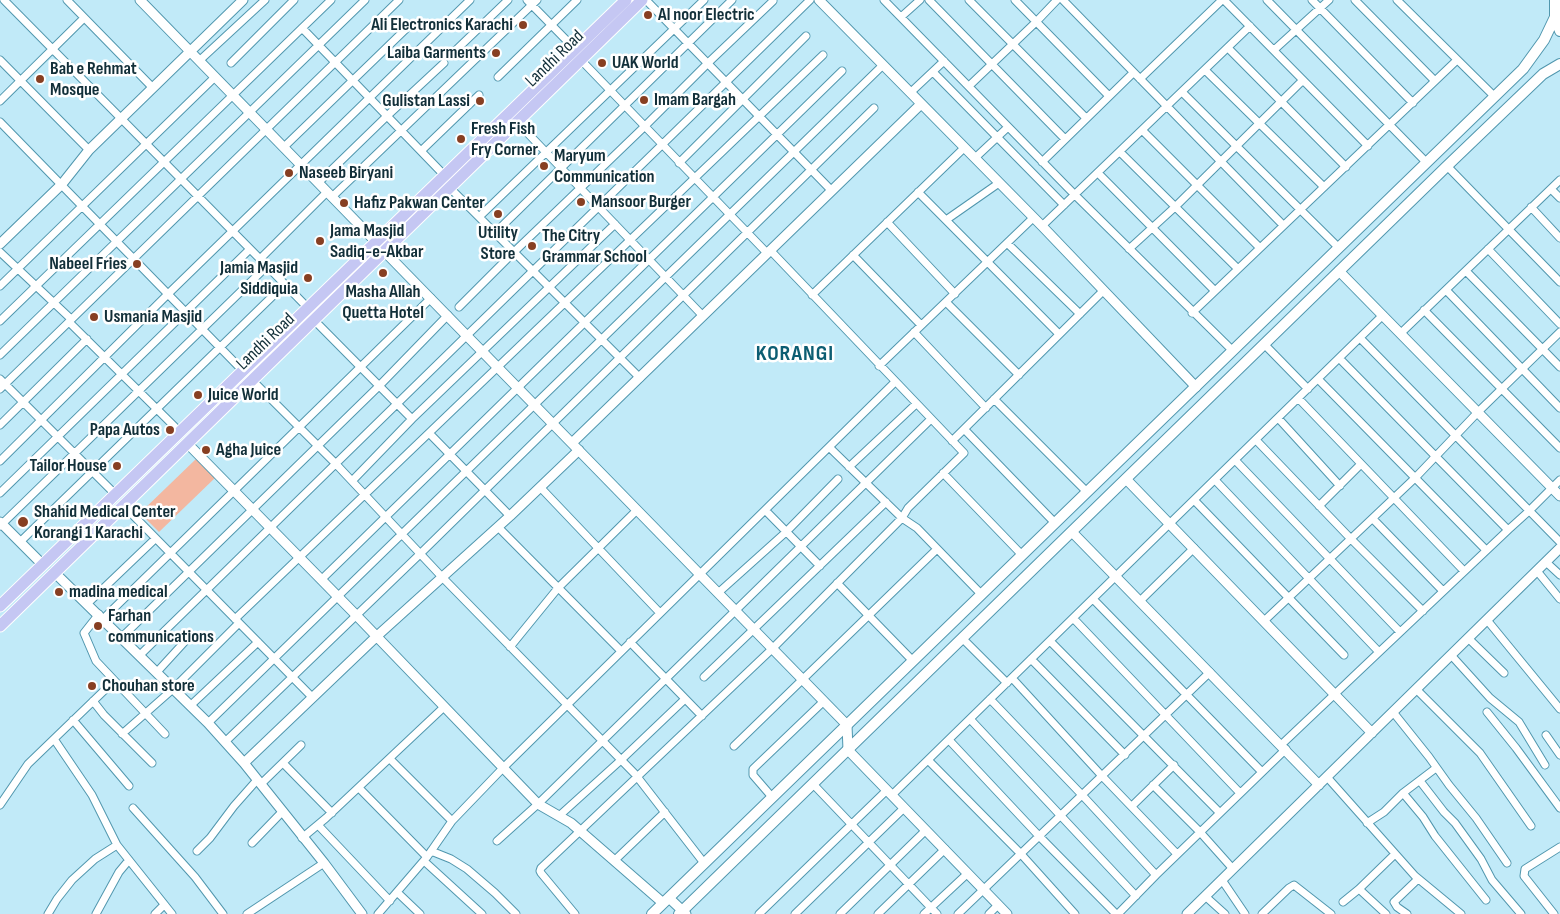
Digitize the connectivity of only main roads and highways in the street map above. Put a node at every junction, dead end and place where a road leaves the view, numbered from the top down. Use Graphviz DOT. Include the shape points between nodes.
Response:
graph roads {
  1 [pos="626,0"];
  2 [pos="642,0"];
  3 [pos="1553,1"];
  4 [pos="1555,17"];
  5 [pos="1560,31"];
  6 [pos="577,54"];
  7 [pos="1560,64"];
  8 [pos="380,246"];
  9 [pos="0,606"];
  10 [pos="2,621"];
  11 [pos="682,913"];
  12 [pos="652,914"];
  1 -- 6 [label="main road, Landhi Road"];
  2 -- 6 [label="main road, Landhi Road"];
  3 -- 4 [label="main road"];
  4 -- 5 [label="main road"];
  4 -- 12 [label="main road" via="1530,61 1495,97"];
  6 -- 8 [label="main road, Landhi Road" via="445,176"];
  6 -- 8 [label="main road, Landhi Road" via="516,121 449,187"];
  7 -- 11 [label="main road" via="1543,74 1447,166"];
  8 -- 9 [label="main road, Landhi Road" via="308,308"];
  8 -- 10 [label="main road, Landhi Road" via="314,320"];
}
